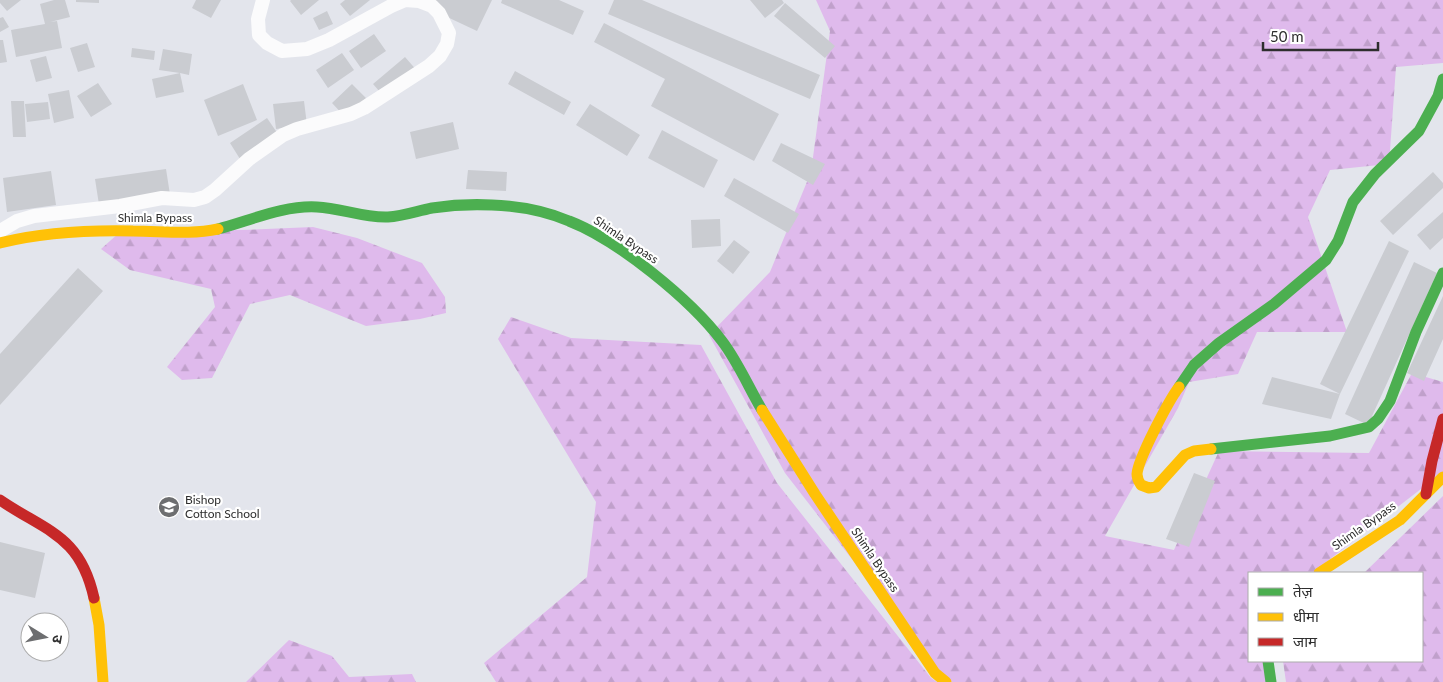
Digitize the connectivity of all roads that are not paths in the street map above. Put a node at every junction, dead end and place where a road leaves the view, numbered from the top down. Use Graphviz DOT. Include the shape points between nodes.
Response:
graph roads {
  1 [pos="263,0"];
  2 [pos="1443,79"];
  3 [pos="0,231"];
  4 [pos="0,244"];
  5 [pos="1443,273"];
  6 [pos="1443,419"];
  7 [pos="1443,477"];
  8 [pos="1426,494"];
  9 [pos="0,500"];
  10 [pos="1321,572"];
  11 [pos="1268,662"];
  12 [pos="102,682"];
  13 [pos="946,682"];
  14 [pos="1271,682"];
  1 -- 3 [label="street" via="258,19 260,35 282,50 307,49 405,0 432,6 449,33 447,44 429,66 364,108 283,135 205,197 194,200 162,198 34,216"];
  2 -- 5 [label="main road" via="1419,132 1375,174 1353,202 1338,241 1326,260 1268,308 1218,343 1194,365 1172,394 1138,470 1141,485 1156,487 1189,453 1330,436 1369,428 1390,401"];
  4 -- 13 [label="main road, Shimla Bypass" via="48,233 203,232 271,213 314,207 370,217 476,204 520,207 554,214 584,228 644,268 706,322 725,345 801,474 935,673"];
  6 -- 8 [label="main road"];
  7 -- 8 [label="main road, Shimla Bypass"];
  8 -- 10 [label="main road, Shimla Bypass" via="1400,520"];
  9 -- 12 [label="main road" via="63,540 76,552 93,590"];
  11 -- 14 [label="main road"];
}
